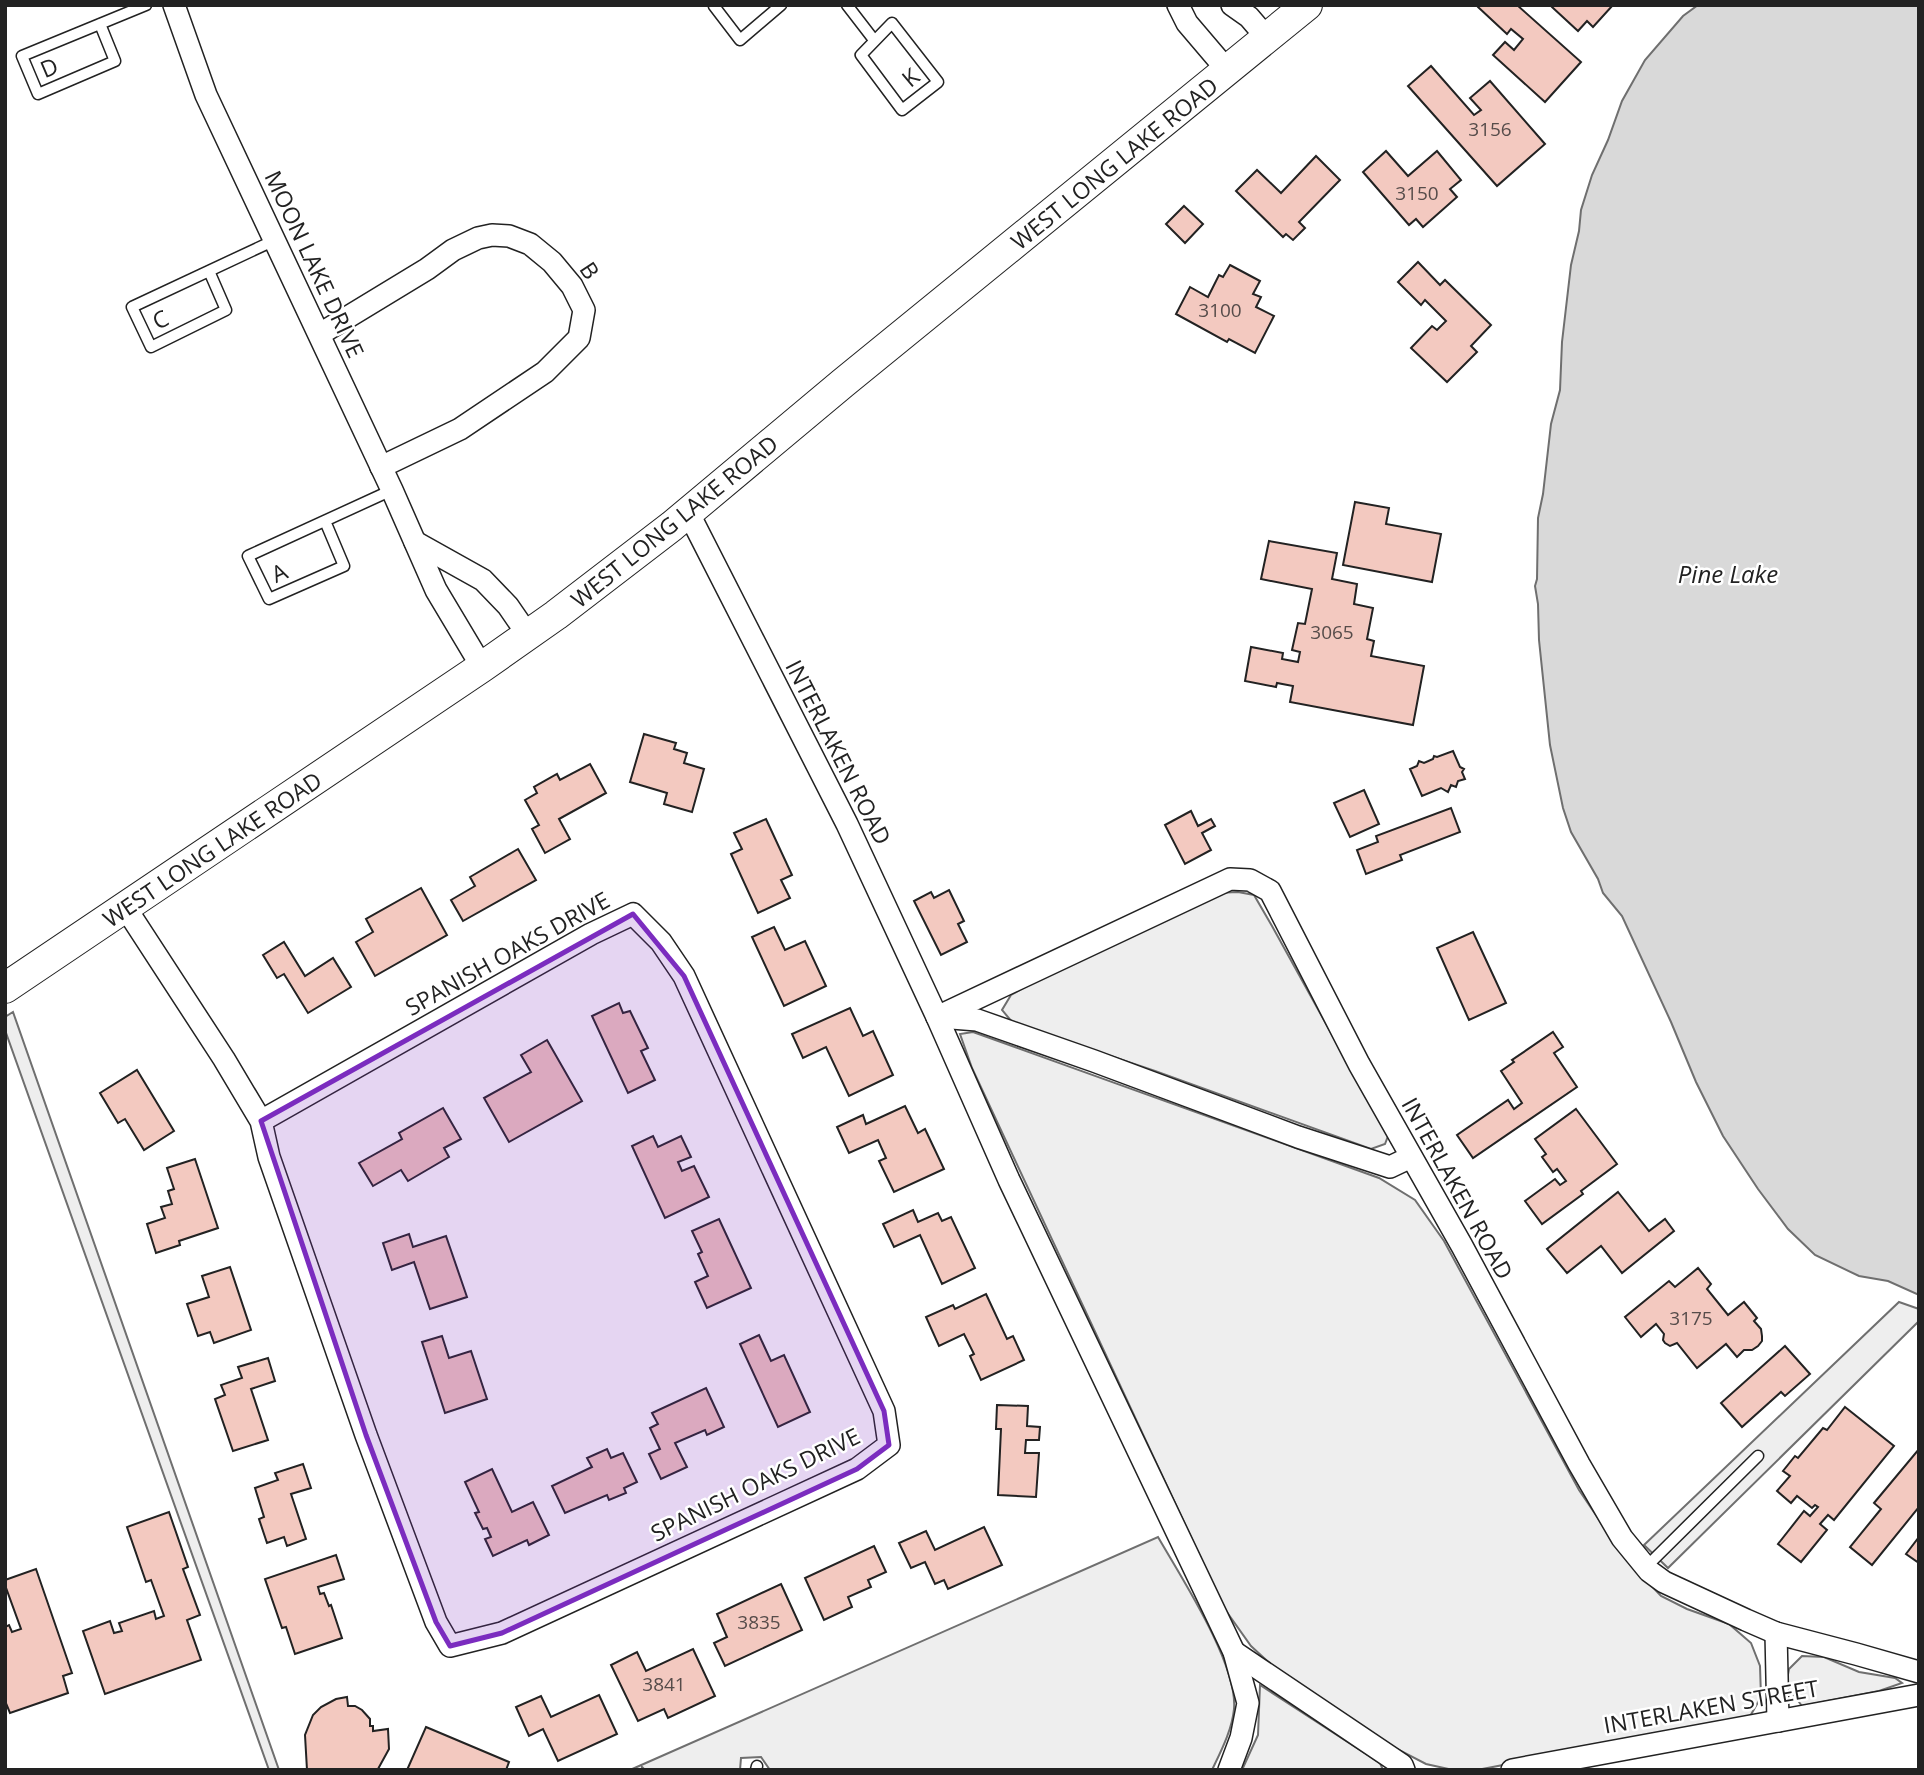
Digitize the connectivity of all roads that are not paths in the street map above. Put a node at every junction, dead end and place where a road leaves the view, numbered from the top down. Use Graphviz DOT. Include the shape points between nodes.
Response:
graph roads {
  1 [pos="146,5"];
  2 [pos="174,5"];
  3 [pos="716,5"];
  4 [pos="781,5"];
  5 [pos="847,5"];
  6 [pos="1178,5"];
  7 [pos="1232,5"];
  8 [pos="1307,5"];
  9 [pos="100,24"];
  10 [pos="1267,38"];
  11 [pos="874,40"];
  12 [pos="1227,70"];
  13 [pos="275,240"];
  14 [pos="209,271"];
  15 [pos="320,334"];
  16 [pos="381,467"];
  17 [pos="392,490"];
  18 [pos="688,512"];
  19 [pos="325,521"];
  20 [pos="415,542"];
  21 [pos="528,635"];
  22 [pos="482,667"];
  23 [pos="125,907"];
  24 [pos="5,988"];
  25 [pos="937,1017"];
  26 [pos="261,1121"];
  27 [pos="1411,1157"];
  28 [pos="1758,1456"];
  29 [pos="1646,1567"];
  30 [pos="1776,1633"];
  31 [pos="1234,1652"];
  32 [pos="1919,1672"];
  33 [pos="1919,1695"];
  34 [pos="1778,1721"];
  35 [pos="1229,1770"];
  36 [pos="1404,1770"];
  37 [pos="1512,1770"];
  1 -- 9 [label="lane, D"];
  2 -- 13 [label="street, MOON LAKE DRIVE" via="206,95"];
  3 -- 4 [label="lane" via="740,40"];
  5 -- 11 [label="lane"];
  6 -- 12 [label="street" via="1187,23"];
  7 -- 10 [label="street"];
  8 -- 10 [label="main road, WEST LONG LAKE ROAD"];
  9 -- 9 [label="lane, D" via="22,56 38,94 115,61"];
  10 -- 12 [label="main road, WEST LONG LAKE ROAD"];
  11 -- 11 [label="lane, K" via="861,55 902,110 938,82 892,23"];
  12 -- 18 [label="main road, WEST LONG LAKE ROAD"];
  13 -- 14 [label="lane, C"];
  13 -- 15 [label="street, MOON LAKE DRIVE"];
  14 -- 14 [label="lane, C" via="132,307 151,347 226,310"];
  15 -- 16 [label="street, MOON LAKE DRIVE"];
  15 -- 16 [label="street, B" via="453,250 492,235 530,244 572,286 584,310 579,338 545,372 460,429"];
  16 -- 17 [label="street, MOON LAKE DRIVE"];
  17 -- 19 [label="lane, A"];
  17 -- 20 [label="street, MOON LAKE DRIVE"];
  18 -- 21 [label="main road, WEST LONG LAKE ROAD"];
  18 -- 25 [label="street, INTERLAKEN ROAD" via="847,824"];
  19 -- 19 [label="lane, A" via="248,556 269,599 344,566"];
  20 -- 21 [label="street" via="483,580"];
  20 -- 22 [label="street, MOON LAKE DRIVE" via="436,590"];
  21 -- 22 [label="main road, WEST LONG LAKE ROAD"];
  22 -- 23 [label="main road, WEST LONG LAKE ROAD"];
  23 -- 24 [label="main road, WEST LONG LAKE ROAD"];
  23 -- 26 [label="street, SPANISH OAKS DRIVE"];
  25 -- 27 [label="street" via="976,1020 1390,1167"];
  25 -- 27 [label="street, INTERLAKEN ROAD" via="1202,891 1230,879 1250,880 1270,891"];
  25 -- 31 [label="street, INTERLAKEN ROAD" via="1009,1180"];
  26 -- 26 [label="street, SPANISH OAKS DRIVE" via="366,1434 436,1622 450,1646 502,1633 857,1469 889,1445 884,1410 684,976 661,942 633,914"];
  27 -- 29 [label="street, INTERLAKEN ROAD" via="1578,1464 1622,1538"];
  28 -- 29 [label="lane"];
  29 -- 30 [label="street, INTERLAKEN ROAD" via="1664,1582"];
  30 -- 32 [label="street, INTERLAKEN ROAD"];
  30 -- 34 [label="street"];
  31 -- 35 [label="street, INTERLAKEN ROAD" via="1248,1703"];
  31 -- 36 [label="street"];
  33 -- 34 [label="street, INTERLAKEN STREET"];
  34 -- 37 [label="street, INTERLAKEN STREET"];
}
